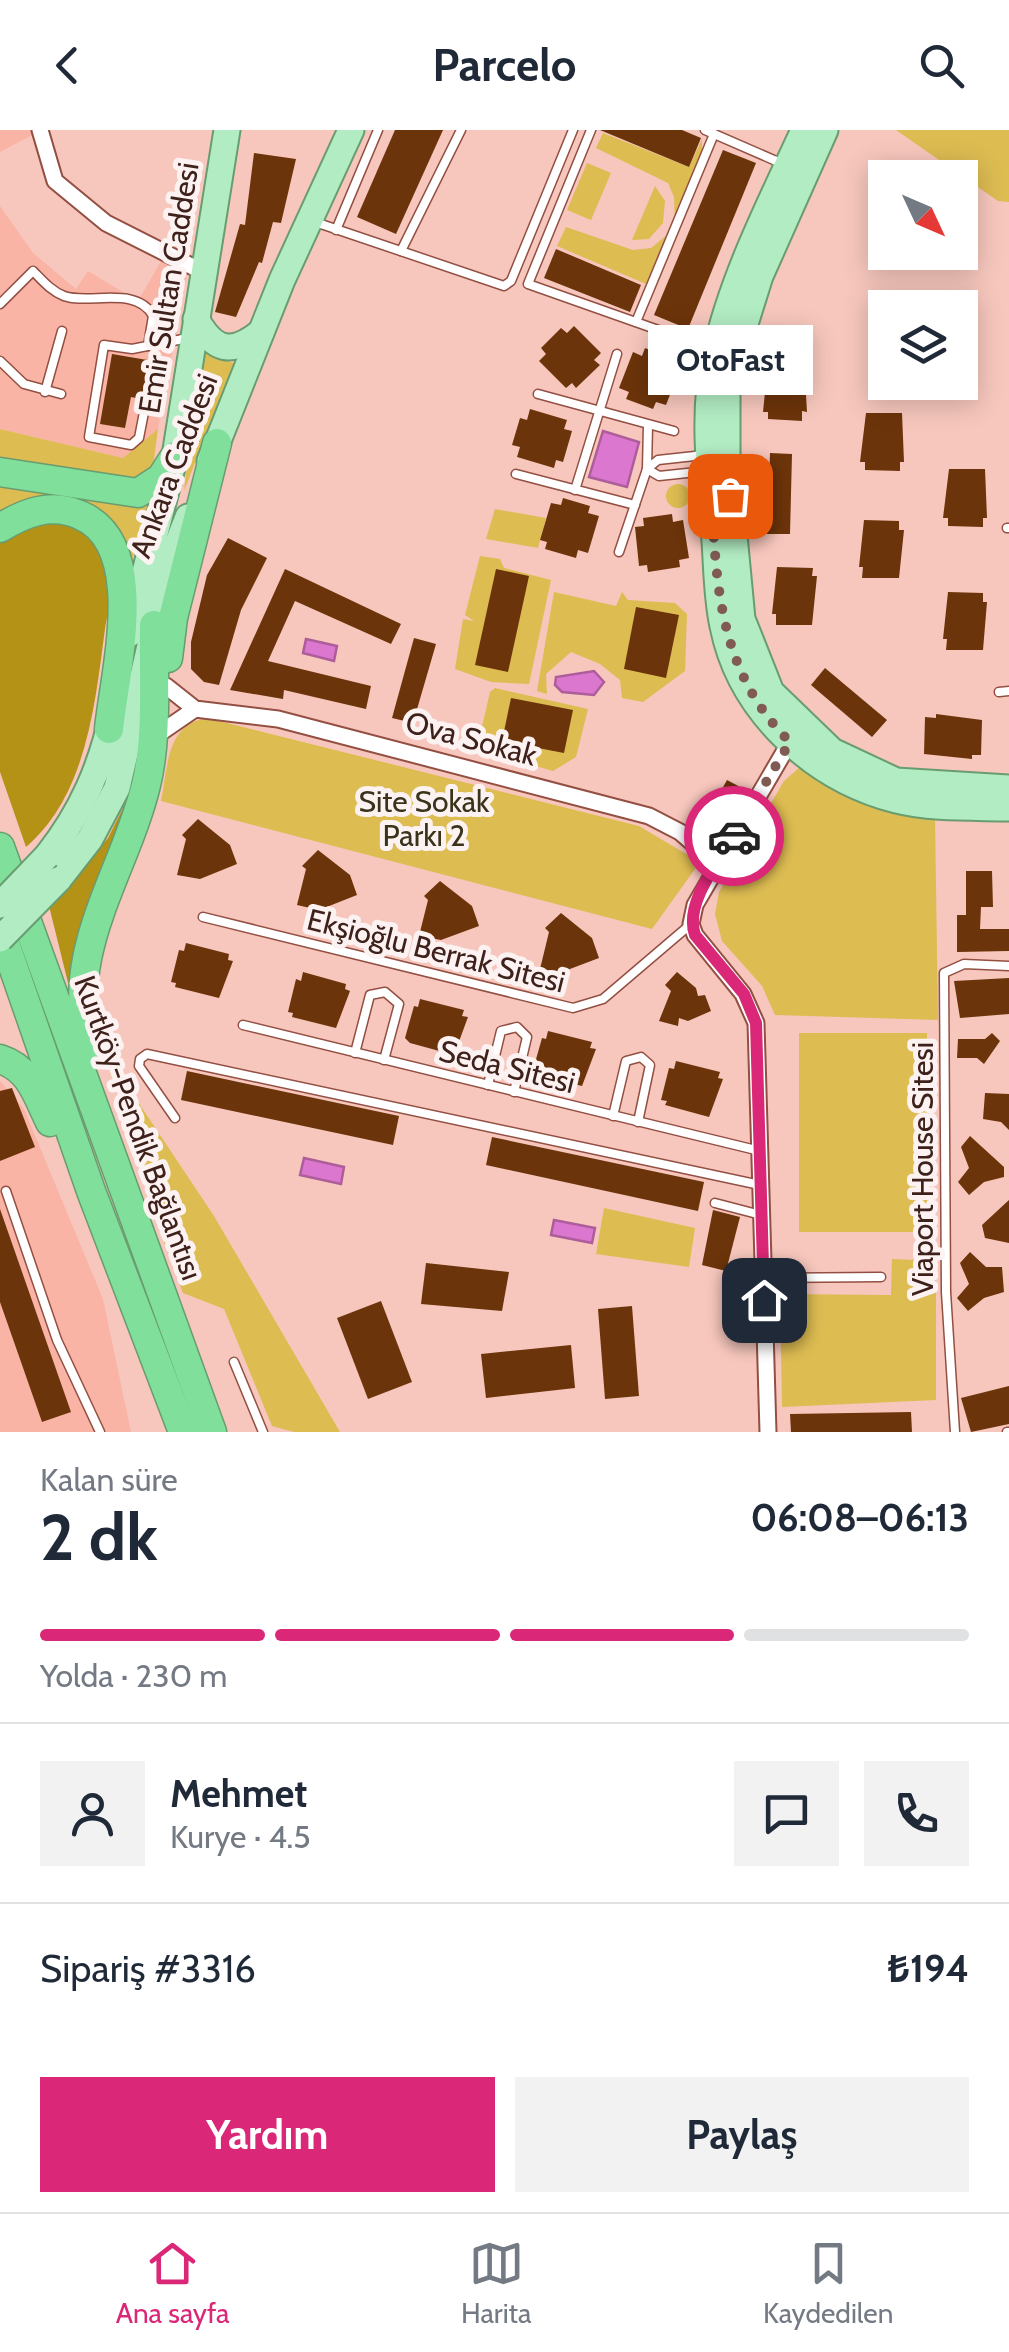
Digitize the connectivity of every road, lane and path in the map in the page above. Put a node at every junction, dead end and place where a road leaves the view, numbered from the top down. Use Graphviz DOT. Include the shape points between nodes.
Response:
graph roads {
  1 [pos="40,130"];
  2 [pos="226,130"];
  3 [pos="351,130"];
  4 [pos="378,130"];
  5 [pos="461,130"];
  6 [pos="573,130"];
  7 [pos="591,130"];
  8 [pos="705,130"];
  9 [pos="804,130"];
  10 [pos="826,130"];
  11 [pos="714,134"];
  12 [pos="788,166"];
  13 [pos="310,220"];
  14 [pos="336,230"];
  15 [pos="401,251"];
  16 [pos="204,272"];
  17 [pos="0,304"];
  18 [pos="636,322"];
  19 [pos="195,328"];
  20 [pos="62,332"];
  21 [pos="260,332"];
  22 [pos="148,346"];
  23 [pos="716,350"];
  24 [pos="617,354"];
  25 [pos="0,361"];
  26 [pos="45,392"];
  27 [pos="61,394"];
  28 [pos="538,394"];
  29 [pos="145,407"];
  30 [pos="599,412"];
  31 [pos="648,425"];
  32 [pos="674,431"];
  33 [pos="216,442"];
  34 [pos="176,456"];
  35 [pos="714,463"];
  36 [pos="647,469"];
  37 [pos="0,472"];
  38 [pos="516,474"];
  39 [pos="575,490"];
  40 [pos="635,506"];
  41 [pos="0,528"];
  42 [pos="619,552"];
  43 [pos="154,624"];
  44 [pos="166,686"];
  45 [pos="194,709"];
  46 [pos="109,729"];
  47 [pos="163,732"];
  48 [pos="795,734"];
  49 [pos="1002,798"];
  50 [pos="0,847"];
  51 [pos="718,864"];
  52 [pos="108,888"];
  53 [pos="0,904"];
  54 [pos="203,917"];
  55 [pos="691,924"];
  56 [pos="0,929"];
  57 [pos="0,939"];
  58 [pos="1009,966"];
  59 [pos="0,984"];
  60 [pos="243,1026"];
  61 [pos="355,1053"];
  62 [pos="0,1059"];
  63 [pos="384,1060"];
  64 [pos="488,1085"];
  65 [pos="514,1092"];
  66 [pos="64,1110"];
  67 [pos="614,1116"];
  68 [pos="175,1118"];
  69 [pos="638,1122"];
  70 [pos="760,1151"];
  71 [pos="113,1159"];
  72 [pos="760,1185"];
  73 [pos="6,1190"];
  74 [pos="91,1191"];
  75 [pos="715,1204"];
  76 [pos="760,1215"];
  77 [pos="881,1277"];
  78 [pos="763,1278"];
  79 [pos="728,1298"];
  80 [pos="764,1300"];
  81 [pos="234,1362"];
  82 [pos="100,1432"];
  83 [pos="184,1432"];
  84 [pos="212,1432"];
  85 [pos="264,1432"];
  86 [pos="768,1432"];
  87 [pos="955,1432"];
  1 -- 16 [label="street" via="55,181 106,223"];
  2 -- 16 [label="main road, Emir Sultan Caddesi"];
  3 -- 13 [label="main road, Ankara Caddesi"];
  4 -- 14 [label="lane"];
  5 -- 15 [label="lane"];
  6 -- 15 [label="lane" via="508,284"];
  7 -- 18 [label="lane" via="528,284"];
  8 -- 11 [label="lane"];
  9 -- 12 [label="main road"];
  10 -- 35 [label="main road" via="739,332"];
  11 -- 12 [label="lane"];
  11 -- 18 [label="lane"];
  12 -- 23 [label="main road"];
  13 -- 14 [label="lane"];
  13 -- 21 [label="main road, Ankara Caddesi"];
  14 -- 15 [label="lane"];
  16 -- 19 [label="main road, Emir Sultan Caddesi"];
  17 -- 22 [label="lane" via="32,271 66,296 113,297 148,308"];
  18 -- 23 [label="lane"];
  19 -- 21 [label="main road, Ankara Caddesi" via="220,348 234,349"];
  19 -- 22 [label="lane"];
  19 -- 34 [label="main road, Emir Sultan Caddesi"];
  20 -- 26 [label="lane"];
  21 -- 33 [label="main road, Ankara Caddesi"];
  22 -- 29 [label="lane" via="104,345 88,437 130,444 139,438"];
  23 -- 35 [label="main road" via="708,409"];
  24 -- 30 [label="lane"];
  25 -- 26 [label="lane" via="24,384"];
  26 -- 27 [label="lane"];
  28 -- 30 [label="lane"];
  30 -- 31 [label="lane"];
  30 -- 39 [label="lane"];
  31 -- 32 [label="lane"];
  31 -- 36 [label="lane"];
  33 -- 43 [label="main road, Ankara Caddesi"];
  33 -- 44 [label="highway" via="172,618"];
  34 -- 37 [label="highway" via="162,478 138,493"];
  34 -- 46 [label="main road, Emir Sultan Caddesi"];
  35 -- 36 [label="lane" via="658,460"];
  35 -- 36 [label="lane" via="659,476"];
  35 -- 48 [label="main road" via="742,619"];
  36 -- 40 [label="lane"];
  38 -- 39 [label="lane"];
  39 -- 40 [label="lane"];
  40 -- 42 [label="lane"];
  41 -- 46 [label="highway" via="22,514 76,512 94,522 119,556 123,576"];
  43 -- 52 [label="highway" via="147,784"];
  43 -- 57 [label="main road, Ankara Caddesi, bridge" via="117,788 90,839"];
  44 -- 45 [label="street"];
  44 -- 47 [label="highway"];
  45 -- 47 [label="street"];
  45 -- 51 [label="street, Ova Sokak" via="278,719 649,816"];
  46 -- 53 [label="main road, Emir Sultan Caddesi, bridge" via="92,788 72,824"];
  47 -- 52 [label="highway" via="151,796"];
  48 -- 49 [label="main road" via="885,778"];
  48 -- 51 [label="street"];
  50 -- 71 [label="highway, Kurtköy-Pendik Bağlantısı"];
  51 -- 55 [label="street"];
  52 -- 71 [label="highway" via="81,983"];
  54 -- 55 [label="lane, Ekşioğlu Berrak Sitesi" via="573,1008 603,999"];
  55 -- 70 [label="street" via="744,994 756,1023"];
  56 -- 66 [label="highway, Kurtköy-Pendik Bağlantısı"];
  58 -- 87 [label="lane, Viaport House Sitesi" via="964,964 944,973 946,1292"];
  59 -- 66 [label="highway" via="36,1066"];
  60 -- 61 [label="lane, Seda Sitesi"];
  61 -- 63 [label="lane, Seda Sitesi"];
  61 -- 63 [label="lane" via="370,995 385,992 399,1004"];
  62 -- 74 [label="highway" via="38,1091"];
  63 -- 64 [label="lane, Seda Sitesi"];
  64 -- 65 [label="lane, Seda Sitesi"];
  64 -- 65 [label="lane" via="501,1030 517,1027 526,1036"];
  65 -- 67 [label="lane, Seda Sitesi"];
  66 -- 74 [label="highway, Kurtköy-Pendik Bağlantısı"];
  67 -- 69 [label="lane, Seda Sitesi"];
  67 -- 69 [label="lane" via="626,1062 641,1056 650,1065"];
  68 -- 72 [label="lane" via="139,1066 148,1054"];
  69 -- 70 [label="lane, Seda Sitesi"];
  70 -- 72 [label="street"];
  71 -- 84 [label="highway, Kurtköy-Pendik Bağlantısı"];
  72 -- 76 [label="street"];
  73 -- 82 [label="lane" via="57,1340"];
  74 -- 83 [label="highway, Kurtköy-Pendik Bağlantısı"];
  75 -- 76 [label="lane"];
  76 -- 78 [label="street"];
  77 -- 78 [label="lane"];
  78 -- 80 [label="street"];
  79 -- 80 [label="lane"];
  80 -- 86 [label="street"];
  81 -- 85 [label="lane"];
}
